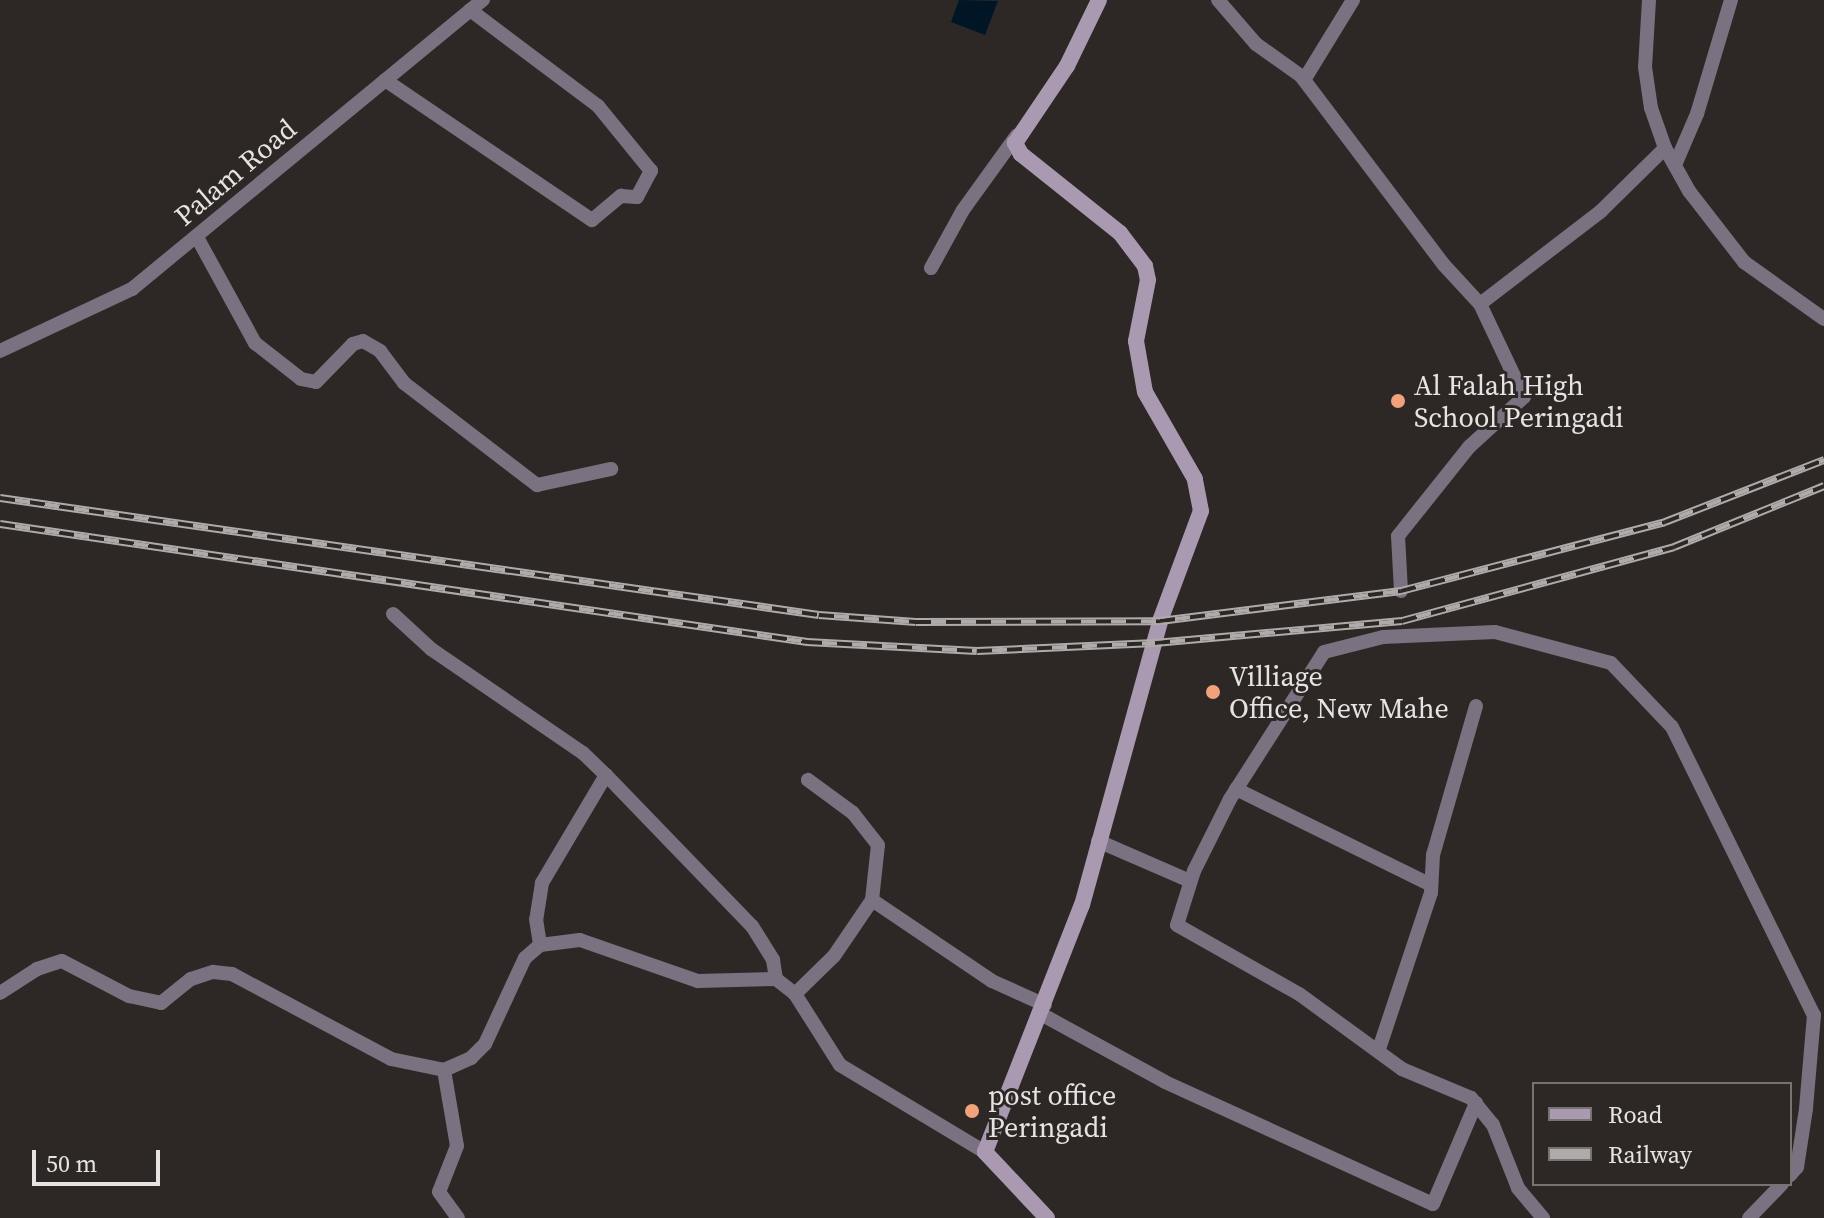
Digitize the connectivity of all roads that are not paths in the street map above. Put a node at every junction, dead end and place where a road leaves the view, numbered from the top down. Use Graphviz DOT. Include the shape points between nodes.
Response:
graph roads {
  1 [pos="483,0"];
  2 [pos="1099,0"];
  3 [pos="1218,0"];
  4 [pos="1353,0"];
  5 [pos="1649,0"];
  6 [pos="1731,0"];
  7 [pos="470,10"];
  8 [pos="385,80"];
  9 [pos="1304,80"];
  10 [pos="1017,135"];
  11 [pos="1665,148"];
  12 [pos="1675,165"];
  13 [pos="198,239"];
  14 [pos="931,268"];
  15 [pos="1480,304"];
  16 [pos="1824,319"];
  17 [pos="0,351"];
  18 [pos="611,469"];
  19 [pos="1401,591"];
  20 [pos="393,614"];
  21 [pos="1476,706"];
  22 [pos="606,775"];
  23 [pos="808,780"];
  24 [pos="1236,789"];
  25 [pos="1098,841"];
  26 [pos="1190,881"];
  27 [pos="1431,885"];
  28 [pos="872,900"];
  29 [pos="540,945"];
  30 [pos="776,979"];
  31 [pos="0,993"];
  32 [pos="795,994"];
  33 [pos="1043,1010"];
  34 [pos="1379,1049"];
  35 [pos="444,1070"];
  36 [pos="1476,1103"];
  37 [pos="985,1152"];
  38 [pos="1792,1173"];
  39 [pos="1780,1186"];
  40 [pos="451,1216"];
  41 [pos="1047,1218"];
  42 [pos="1543,1218"];
  43 [pos="1749,1218"];
  1 -- 7 [label="street, Palam Road"];
  2 -- 10 [label="main road" via="1067,66"];
  3 -- 9 [label="street" via="1256,44"];
  4 -- 9 [label="street"];
  5 -- 11 [label="street" via="1645,67 1651,108"];
  6 -- 12 [label="street" via="1697,114"];
  7 -- 8 [label="street, Palam Road"];
  7 -- 8 [label="street" via="598,106 651,171 637,197 621,196 592,220"];
  8 -- 13 [label="street, Palam Road"];
  9 -- 15 [label="street" via="1444,265"];
  10 -- 14 [label="street" via="963,210"];
  10 -- 25 [label="main road" via="1021,154 1120,233 1145,266 1148,280 1136,341 1145,392 1201,495 1197,524 1160,621 1138,715"];
  11 -- 12 [label="street"];
  11 -- 15 [label="street" via="1601,211"];
  12 -- 16 [label="street" via="1744,262"];
  13 -- 17 [label="street, Palam Road" via="132,289"];
  13 -- 18 [label="street" via="255,343 301,379 316,382 353,344 363,341 380,351 404,383 537,485"];
  15 -- 19 [label="street" via="1524,397 1469,447 1398,536"];
  20 -- 22 [label="street" via="431,649 583,753"];
  21 -- 27 [label="street" via="1433,855"];
  22 -- 29 [label="street" via="542,883 536,919"];
  22 -- 30 [label="street" via="752,926 773,960"];
  23 -- 28 [label="street" via="853,813 878,845"];
  24 -- 26 [label="street"];
  24 -- 27 [label="street"];
  24 -- 38 [label="street" via="1311,666 1324,652 1343,645 1383,637 1495,632 1611,663 1672,727 1814,1015 1806,1109"];
  25 -- 26 [label="street"];
  25 -- 33 [label="main road" via="1082,905"];
  26 -- 34 [label="street" via="1177,925 1299,994"];
  27 -- 34 [label="street"];
  28 -- 32 [label="street" via="834,956"];
  28 -- 33 [label="street"];
  29 -- 30 [label="street" via="580,940 698,981"];
  29 -- 35 [label="street" via="525,958 485,1044 471,1058"];
  30 -- 32 [label="street"];
  31 -- 35 [label="street" via="37,969 62,961 146,1002 161,1003 191,979 213,972 232,974 391,1059"];
  32 -- 37 [label="street" via="840,1065"];
  33 -- 36 [label="street" via="1165,1082 1433,1204"];
  33 -- 37 [label="main road"];
  34 -- 36 [label="street" via="1402,1069"];
  35 -- 40 [label="street" via="457,1146 439,1192"];
  36 -- 42 [label="street" via="1493,1125 1518,1188"];
  37 -- 41 [label="main road"];
  39 -- 43 [label="street"];
}
